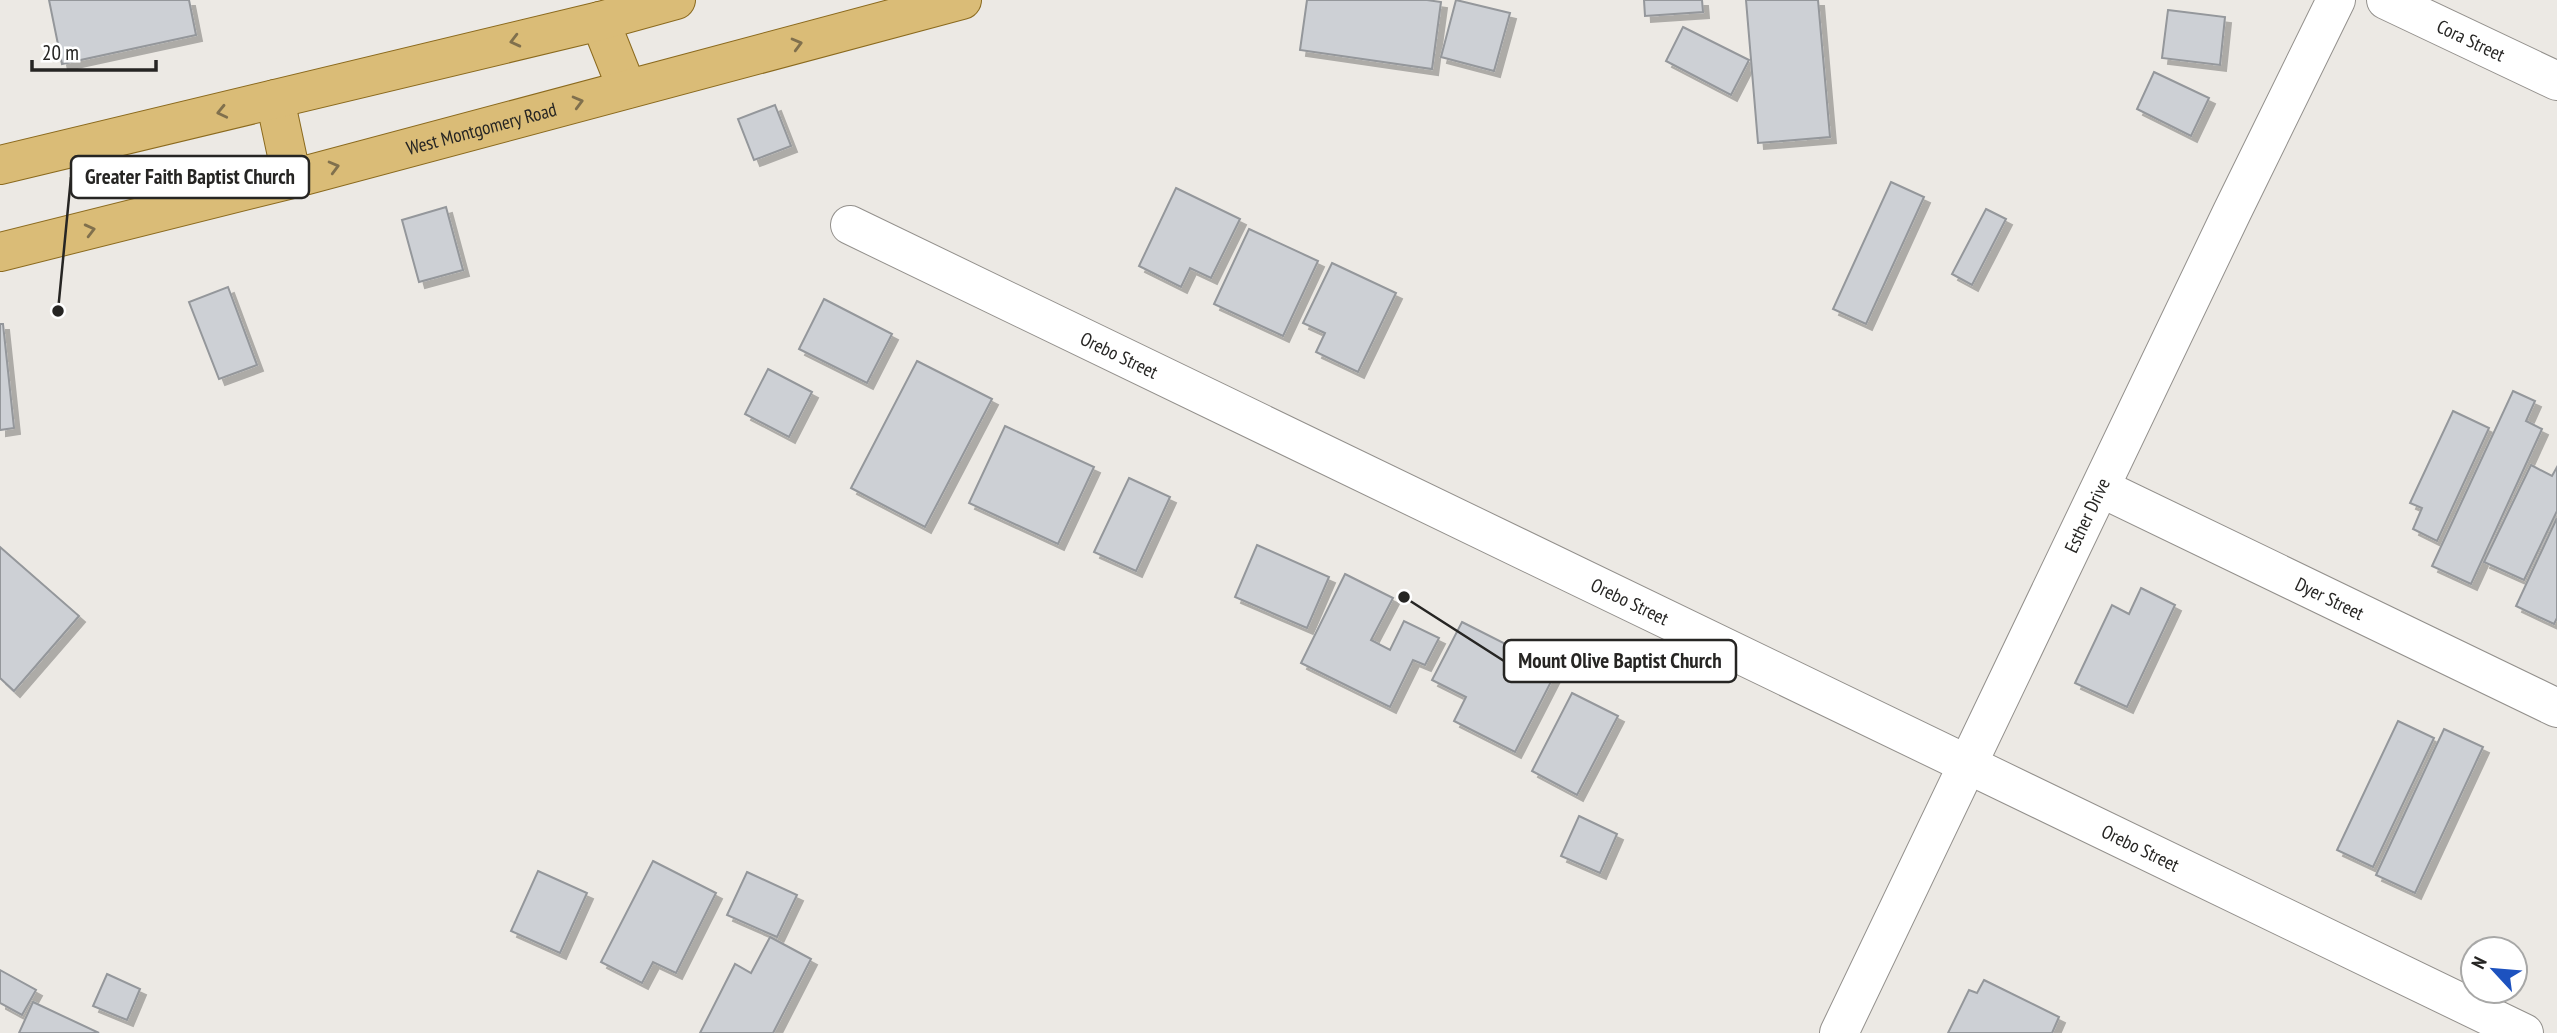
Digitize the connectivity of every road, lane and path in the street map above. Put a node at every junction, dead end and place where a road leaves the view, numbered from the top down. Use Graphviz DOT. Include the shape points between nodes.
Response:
graph roads {
  1 [pos="676,0"];
  2 [pos="962,0"];
  3 [pos="2336,0"];
  4 [pos="2386,0"];
  5 [pos="600,21"];
  6 [pos="2557,81"];
  7 [pos="627,89"];
  8 [pos="275,99"];
  9 [pos="0,165"];
  10 [pos="292,178"];
  11 [pos="850,225"];
  12 [pos="0,252"];
  13 [pos="2101,488"];
  14 [pos="2557,708"];
  15 [pos="1969,764"];
  16 [pos="1839,1033"];
  17 [pos="2524,1033"];
  1 -- 5 [label="main road"];
  7 -- 2 [label="main road, West Montgomery Road, one-way"];
  3 -- 13 [label="street, Esther Drive"];
  4 -- 6 [label="street, Cora Street"];
  5 -- 7 [label="main road"];
  5 -- 8 [label="main road, one-way"];
  10 -- 7 [label="main road, West Montgomery Road, one-way"];
  8 -- 9 [label="main road, one-way"];
  8 -- 10 [label="main road"];
  12 -- 10 [label="main road, West Montgomery Road, one-way"];
  11 -- 15 [label="street, Orebo Street"];
  13 -- 14 [label="street, Dyer Street"];
  13 -- 15 [label="street, Esther Drive"];
  15 -- 16 [label="street, Esther Drive"];
  15 -- 17 [label="street, Orebo Street"];
}
